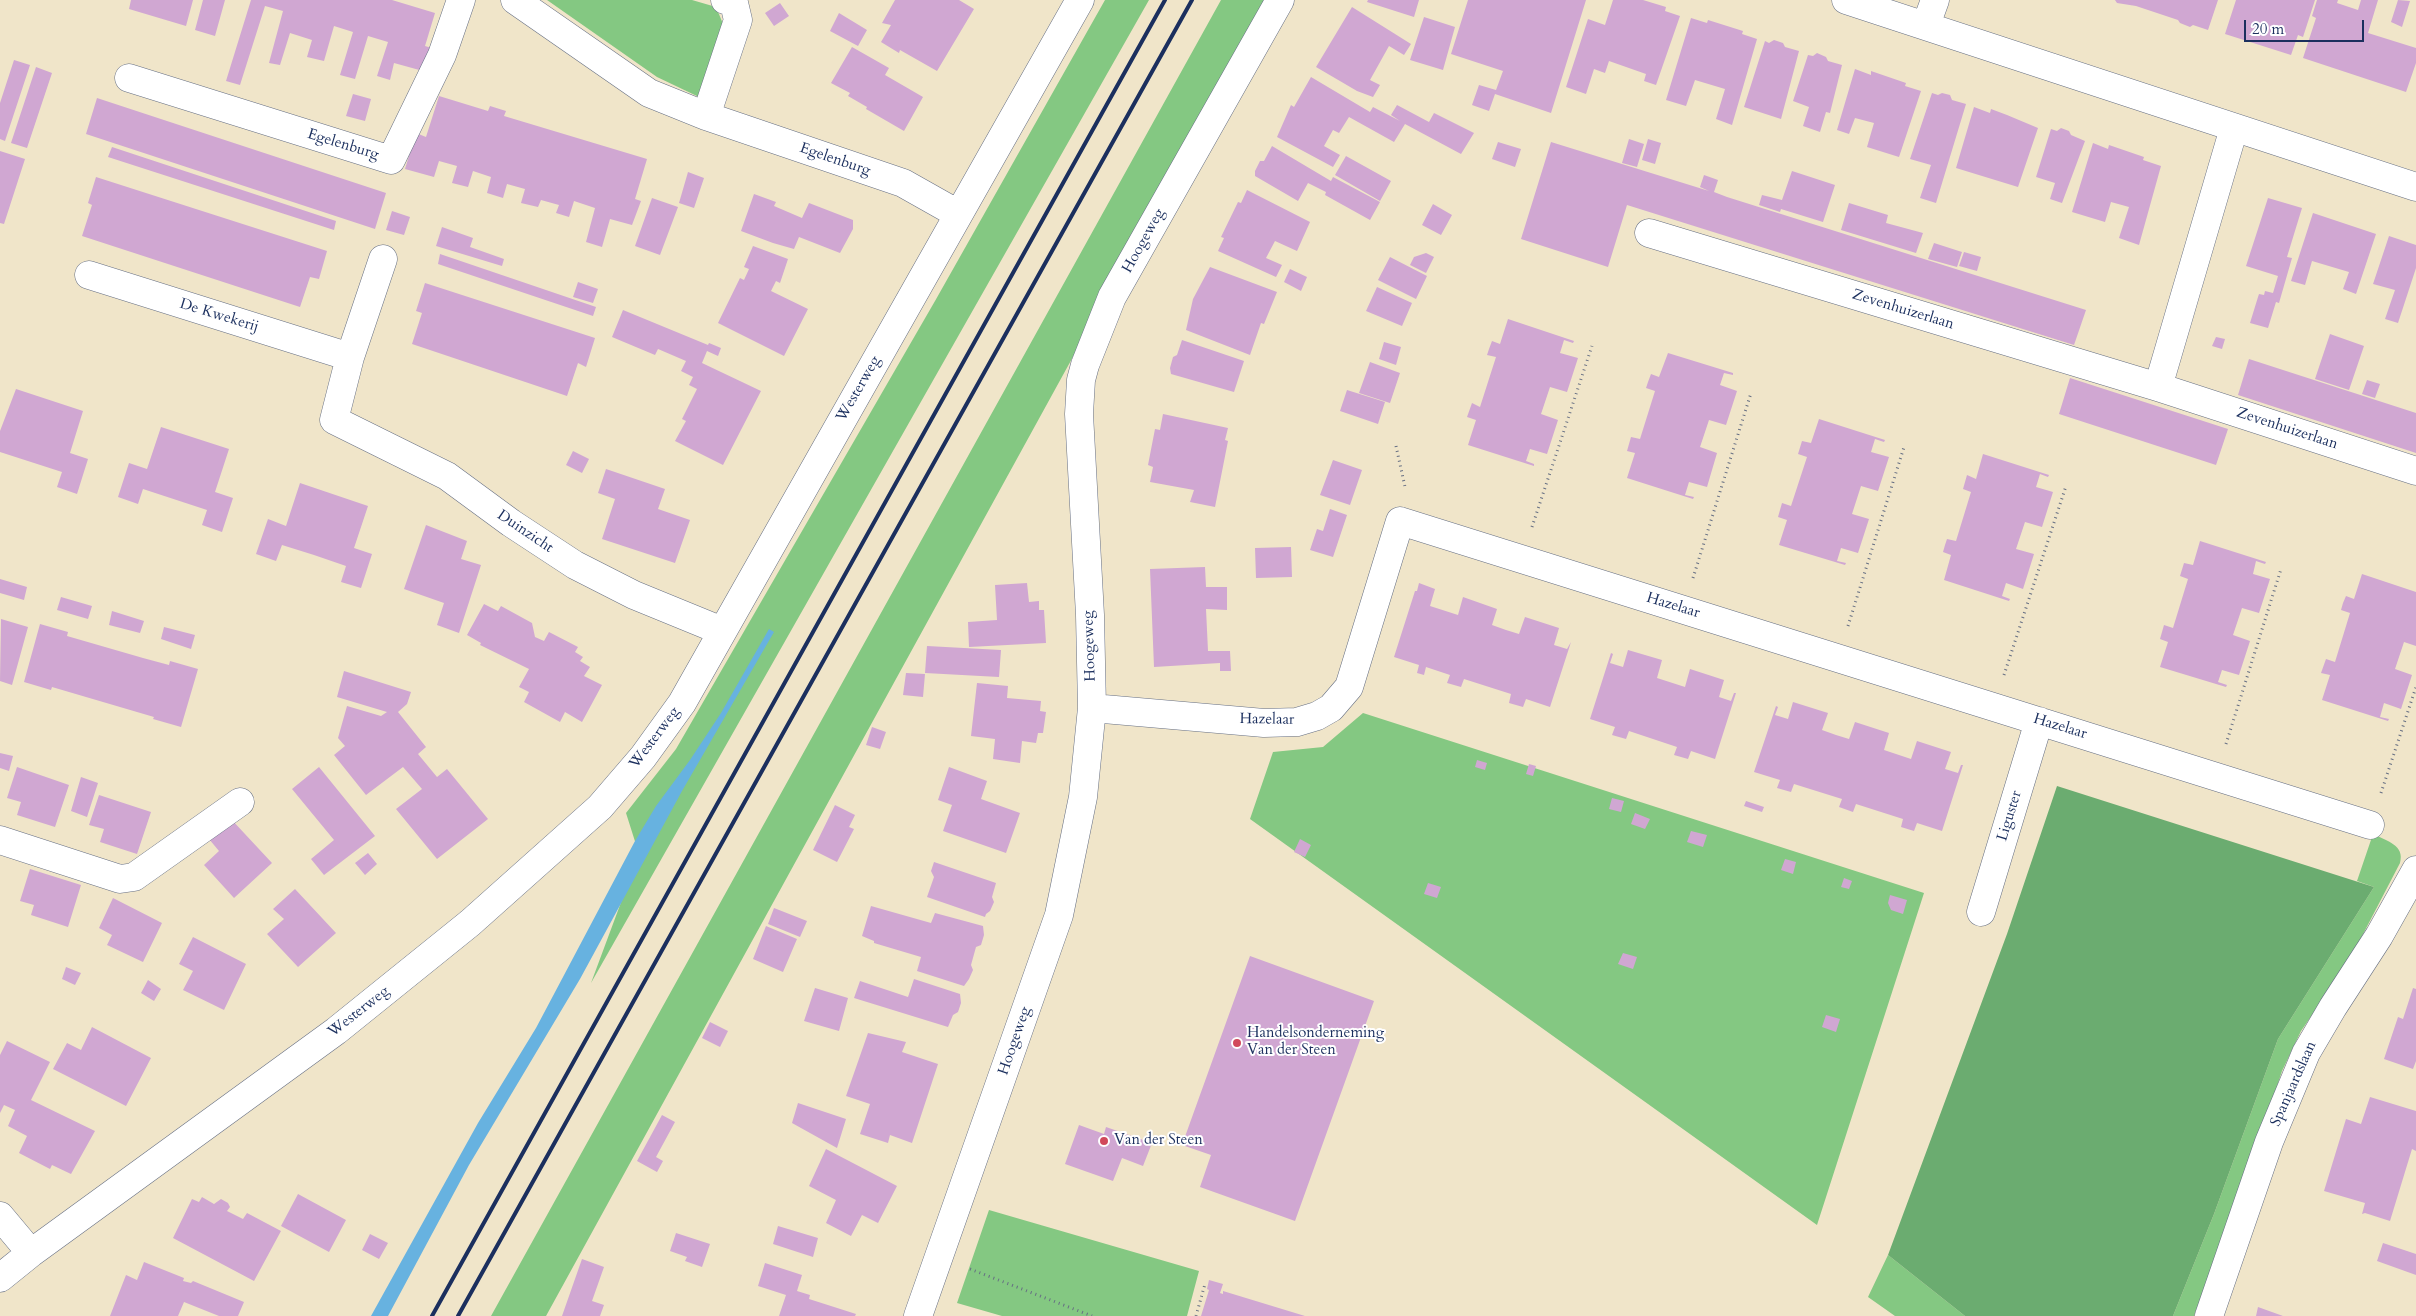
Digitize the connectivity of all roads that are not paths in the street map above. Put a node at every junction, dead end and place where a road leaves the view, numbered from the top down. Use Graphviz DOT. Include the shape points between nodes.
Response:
graph roads {
  1 [pos="460,0"];
  2 [pos="515,0"];
  3 [pos="725,0"];
  4 [pos="1080,0"];
  5 [pos="1280,0"];
  6 [pos="1846,0"];
  7 [pos="1930,12"];
  8 [pos="129,78"];
  9 [pos="706,116"];
  10 [pos="2234,128"];
  11 [pos="2416,187"];
  12 [pos="958,214"];
  13 [pos="1649,233"];
  14 [pos="383,259"];
  15 [pos="89,275"];
  16 [pos="350,357"];
  17 [pos="2158,387"];
  18 [pos="2416,471"];
  19 [pos="722,631"];
  20 [pos="1092,708"];
  21 [pos="2040,721"];
  22 [pos="240,802"];
  23 [pos="2370,825"];
  24 [pos="0,840"];
  25 [pos="2416,870"];
  26 [pos="1981,912"];
  27 [pos="0,1216"];
  28 [pos="31,1253"];
  29 [pos="0,1278"];
  30 [pos="918,1316"];
  31 [pos="2209,1316"];
  1 -- 8 [label="street, Egelenburg" via="442,55 391,160"];
  2 -- 9 [label="street, Egelenburg" via="649,93"];
  3 -- 9 [label="street" via="734,3 738,20"];
  4 -- 12 [label="street, Westerweg"];
  5 -- 20 [label="street, Hoogeweg" via="1112,297 1081,380 1079,414"];
  6 -- 7 [label="street"];
  7 -- 10 [label="street"];
  9 -- 12 [label="street, Egelenburg" via="903,183"];
  10 -- 11 [label="street"];
  10 -- 17 [label="street"];
  12 -- 19 [label="street, Westerweg"];
  13 -- 17 [label="street, Zevenhuizerlaan"];
  14 -- 16 [label="street"];
  15 -- 16 [label="street, De Kwekerij"];
  16 -- 19 [label="street, Duinzicht" via="334,420 447,476 575,565 634,595"];
  17 -- 18 [label="street, Zevenhuizerlaan"];
  19 -- 28 [label="street, Westerweg" via="682,703 643,757 600,807 470,923 336,1031"];
  20 -- 21 [label="street, Hazelaar" via="1264,723 1297,722 1331,708 1349,687 1400,521"];
  20 -- 30 [label="street, Hoogeweg" via="1083,797 1059,915"];
  21 -- 23 [label="street, Hazelaar"];
  21 -- 26 [label="street, Liguster"];
  22 -- 24 [label="street" via="134,877 120,879"];
  25 -- 31 [label="street, Spanjaardslaan" via="2306,1053 2269,1142"];
  27 -- 28 [label="street"];
  28 -- 29 [label="street, Westerweg"];
}
